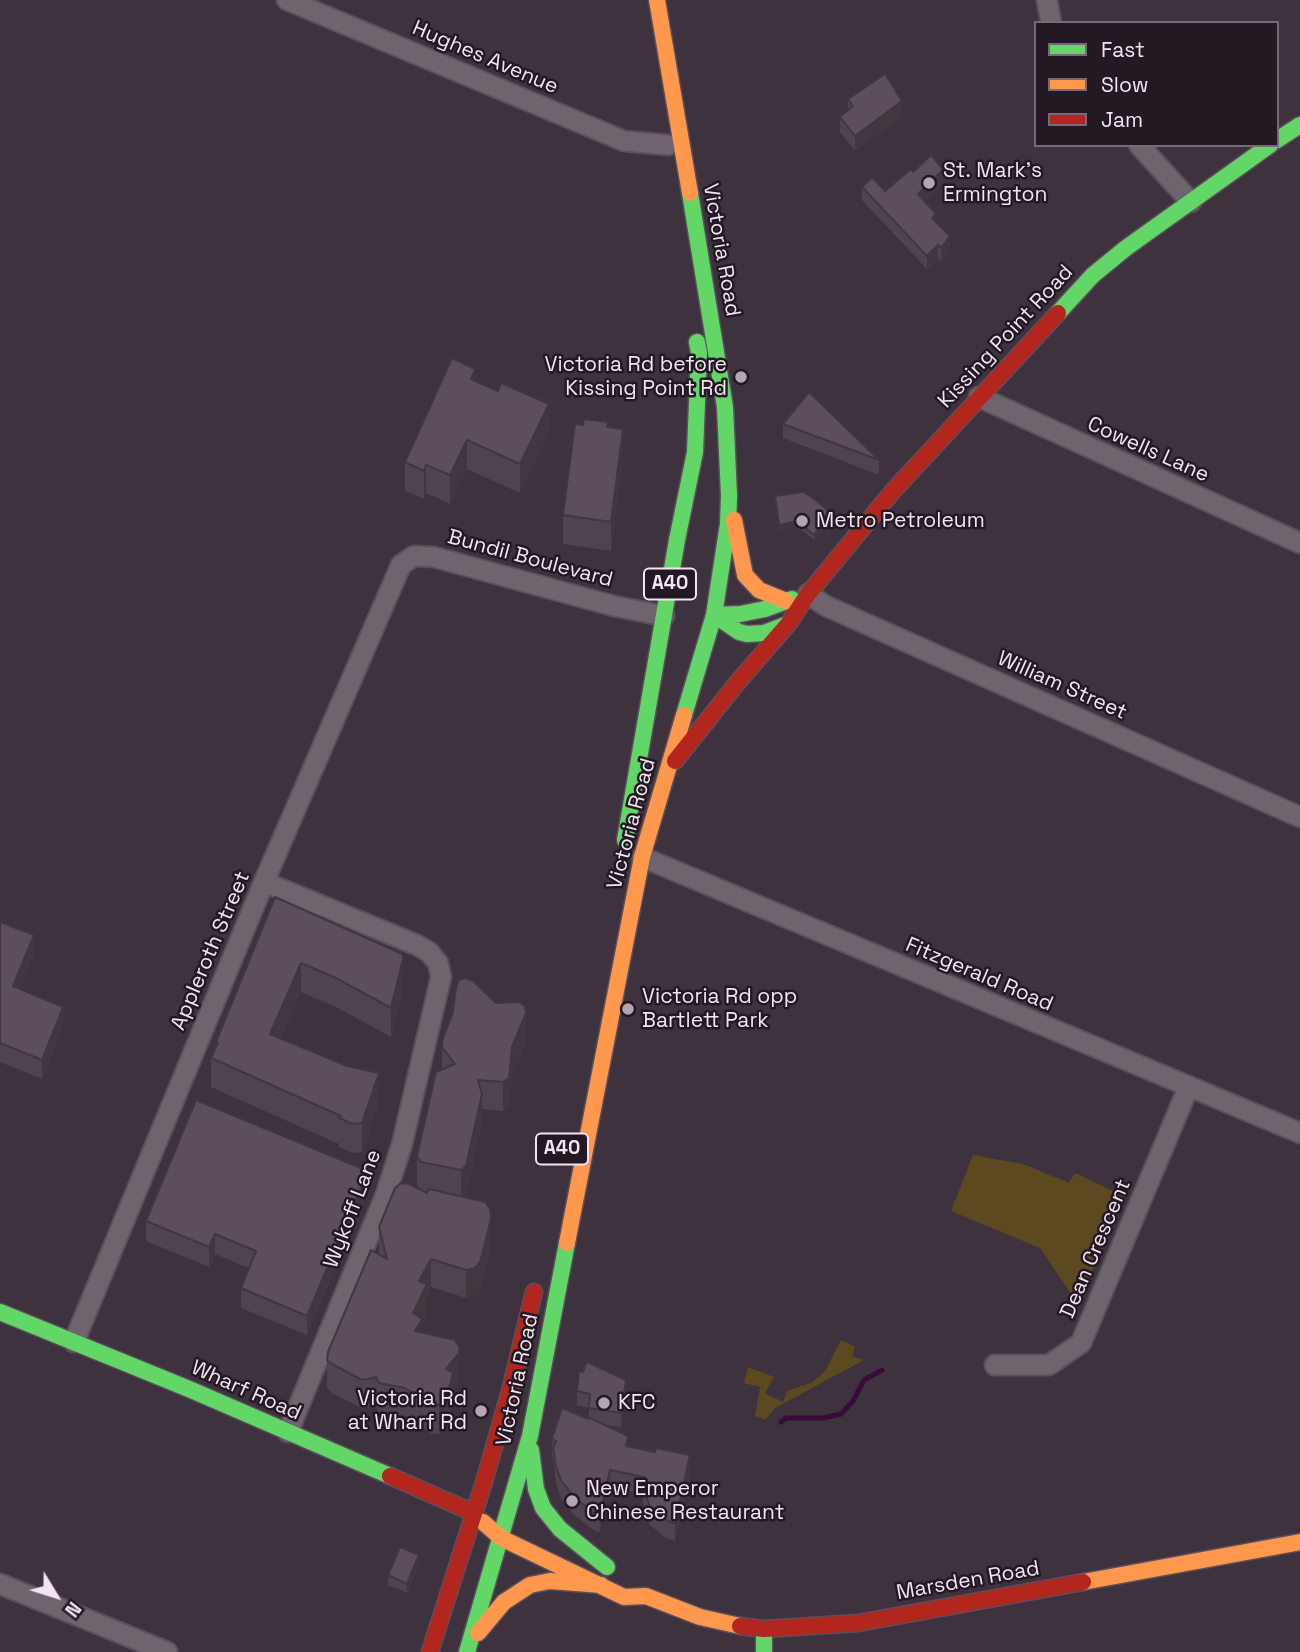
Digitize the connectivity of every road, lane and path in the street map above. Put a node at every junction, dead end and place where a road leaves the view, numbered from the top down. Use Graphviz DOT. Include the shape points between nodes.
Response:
graph roads {
  1 [pos="287,0"];
  2 [pos="645,0"];
  3 [pos="657,0"];
  4 [pos="1049,1"];
  5 [pos="1051,21"];
  6 [pos="1300,125"];
  7 [pos="1279,139"];
  8 [pos="668,145"];
  9 [pos="1141,147"];
  10 [pos="1267,147"];
  11 [pos="1191,202"];
  12 [pos="691,299"];
  13 [pos="695,326"];
  14 [pos="699,353"];
  15 [pos="979,397"];
  16 [pos="705,480"];
  17 [pos="729,496"];
  18 [pos="1300,543"];
  19 [pos="396,580"];
  20 [pos="701,588"];
  21 [pos="808,594"];
  22 [pos="786,601"];
  23 [pos="715,615"];
  24 [pos="664,617"];
  25 [pos="789,623"];
  26 [pos="688,645"];
  27 [pos="666,699"];
  28 [pos="666,771"];
  29 [pos="630,814"];
  30 [pos="1300,817"];
  31 [pos="632,856"];
  32 [pos="264,882"];
  33 [pos="1189,1086"];
  34 [pos="1300,1133"];
  35 [pos="538,1273"];
  36 [pos="0,1312"];
  37 [pos="74,1342"];
  38 [pos="995,1365"];
  39 [pos="288,1432"];
  40 [pos="530,1436"];
  41 [pos="474,1513"];
  42 [pos="511,1522"];
  43 [pos="501,1538"];
  44 [pos="551,1541"];
  45 [pos="1300,1542"];
  46 [pos="620,1573"];
  47 [pos="0,1584"];
  48 [pos="601,1585"];
  49 [pos="646,1596"];
  50 [pos="764,1629"];
  51 [pos="469,1646"];
  52 [pos="167,1652"];
  53 [pos="430,1652"];
  54 [pos="764,1652"];
  1 -- 8 [label="street, Hughes Avenue" via="624,141"];
  2 -- 8 [label="main road, Victoria Road"];
  3 -- 17 [label="main road, Victoria Road / A40" via="719,364"];
  4 -- 5 [label="street"];
  6 -- 7 [label="main road"];
  8 -- 12 [label="main road, Victoria Road"];
  9 -- 11 [label="street"];
  10 -- 11 [label="main road, Kissing Point Road"];
  11 -- 15 [label="main road, Kissing Point Road" via="1093,275"];
  13 -- 14 [label="main road, Victoria Road / A40"];
  14 -- 16 [label="main road" via="706,412"];
  14 -- 24 [label="main road, Victoria Road / A40" via="695,452"];
  15 -- 18 [label="street, Cowells Lane"];
  15 -- 21 [label="main road, Kissing Point Road"];
  17 -- 22 [label="main road" via="745,575 759,590"];
  17 -- 23 [label="main road, Victoria Road / A40"];
  19 -- 24 [label="street, Bundil Boulevard" via="407,559 421,555"];
  19 -- 32 [label="street, Appleroth Street"];
  20 -- 23 [label="main road"];
  21 -- 22 [label="main road"];
  21 -- 25 [label="main road, Kissing Point Road"];
  21 -- 30 [label="street, William Street" via="825,606"];
  22 -- 23 [label="main road" via="740,614"];
  23 -- 25 [label="main road" via="747,634"];
  23 -- 26 [label="main road"];
  23 -- 28 [label="main road, Victoria Road / A40"];
  24 -- 29 [label="main road, Victoria Road / A40"];
  25 -- 28 [label="main road, Kissing Point Road"];
  27 -- 29 [label="main road"];
  28 -- 31 [label="main road, Victoria Road / A40"];
  29 -- 31 [label="main road, Victoria Road / A40"];
  31 -- 33 [label="street, Fitzgerald Road"];
  31 -- 40 [label="main road, Victoria Road / A40"];
  32 -- 37 [label="street, Appleroth Street"];
  32 -- 39 [label="street, Wykoff Lane" via="429,952 438,963 440,977 386,1194"];
  33 -- 34 [label="street, Fitzgerald Road"];
  33 -- 38 [label="street, Dean Crescent" via="1081,1343 1049,1365"];
  35 -- 41 [label="main road, Victoria Road"];
  36 -- 37 [label="main road, Wharf Road"];
  37 -- 39 [label="main road, Wharf Road"];
  39 -- 41 [label="main road, Wharf Road"];
  40 -- 42 [label="main road, Victoria Road / A40"];
  40 -- 46 [label="main road" via="536,1489 543,1508 560,1529"];
  41 -- 42 [label="main road"];
  41 -- 43 [label="main road, Marsden Road"];
  41 -- 53 [label="main road, Victoria Road"];
  42 -- 43 [label="main road, Victoria Road / A40"];
  43 -- 48 [label="main road, Marsden Road"];
  43 -- 51 [label="main road, Victoria Road / A40"];
  44 -- 46 [label="main road, Marsden Road"];
  45 -- 50 [label="main road, Marsden Road" via="858,1623"];
  46 -- 49 [label="main road, Marsden Road"];
  47 -- 52 [label="street"];
  48 -- 49 [label="main road, Marsden Road" via="624,1597"];
  48 -- 51 [label="main road" via="551,1581 530,1585 504,1602"];
  49 -- 50 [label="main road, Marsden Road" via="701,1618"];
  50 -- 54 [label="main road"];
}
